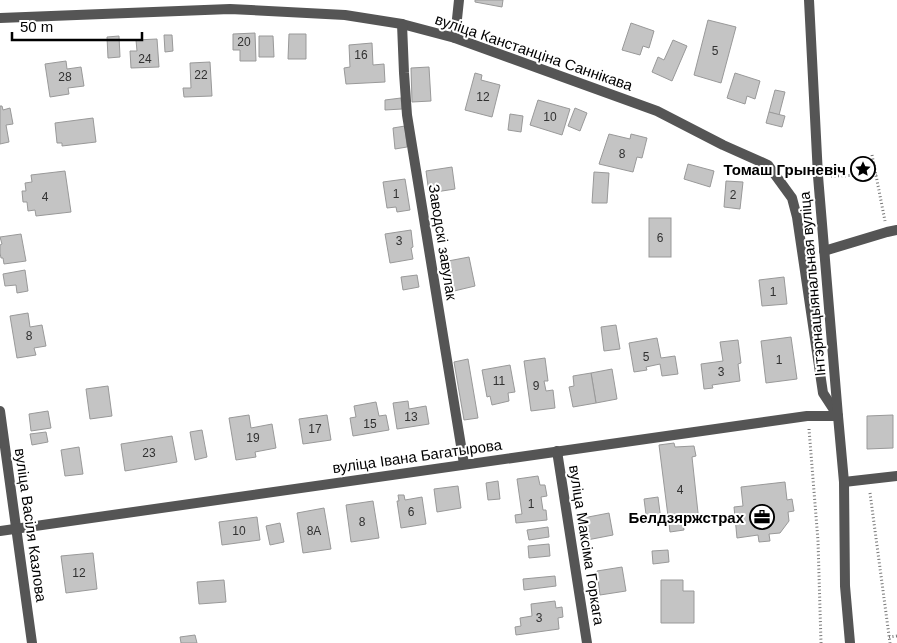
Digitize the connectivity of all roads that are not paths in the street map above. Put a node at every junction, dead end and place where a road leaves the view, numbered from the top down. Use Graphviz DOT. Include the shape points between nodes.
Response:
graph roads {
  1 [pos="459,0"];
  2 [pos="809,0"];
  3 [pos="229,4"];
  4 [pos="0,18"];
  5 [pos="402,24"];
  6 [pos="455,38"];
  7 [pos="892,231"];
  8 [pos="824,251"];
  9 [pos="802,255"];
  10 [pos="0,411"];
  11 [pos="838,416"];
  12 [pos="557,451"];
  13 [pos="464,464"];
  14 [pos="897,476"];
  15 [pos="844,482"];
  16 [pos="16,529"];
  17 [pos="0,531"];
  18 [pos="32,643"];
  19 [pos="587,643"];
  20 [pos="850,643"];
  1 -- 6 [label="street"];
  2 -- 8 [label="street, Інтэрнацыянальная вуліца"];
  3 -- 4 [label="street, вуліца Канстанціна Саннікава"];
  3 -- 5 [label="street, вуліца Канстанціна Саннікава"];
  5 -- 6 [label="street, вуліца Канстанціна Саннікава"];
  5 -- 13 [label="street, Заводскі завулак" via="407,115"];
  6 -- 9 [label="street, вуліца Канстанціна Саннікава" via="657,111 768,165 792,198"];
  7 -- 8 [label="street"];
  8 -- 11 [label="street, Інтэрнацыянальная вуліца"];
  9 -- 11 [label="street, Інтэрнацыянальная вуліца" via="823,392"];
  10 -- 16 [label="street, вуліца Васіля Казлова"];
  11 -- 12 [label="street, вуліца Івана Багатырова" via="807,416"];
  11 -- 15 [label="street, Інтэрнацыянальная вуліца"];
  12 -- 13 [label="street, вуліца Івана Багатырова"];
  12 -- 19 [label="street, вуліца Максіма Горкага"];
  13 -- 16 [label="street, вуліца Івана Багатырова"];
  14 -- 15 [label="street"];
  15 -- 20 [label="street, Інтэрнацыянальная вуліца"];
  16 -- 17 [label="street, вуліца Івана Багатырова"];
  16 -- 18 [label="street, вуліца Васіля Казлова"];
}
